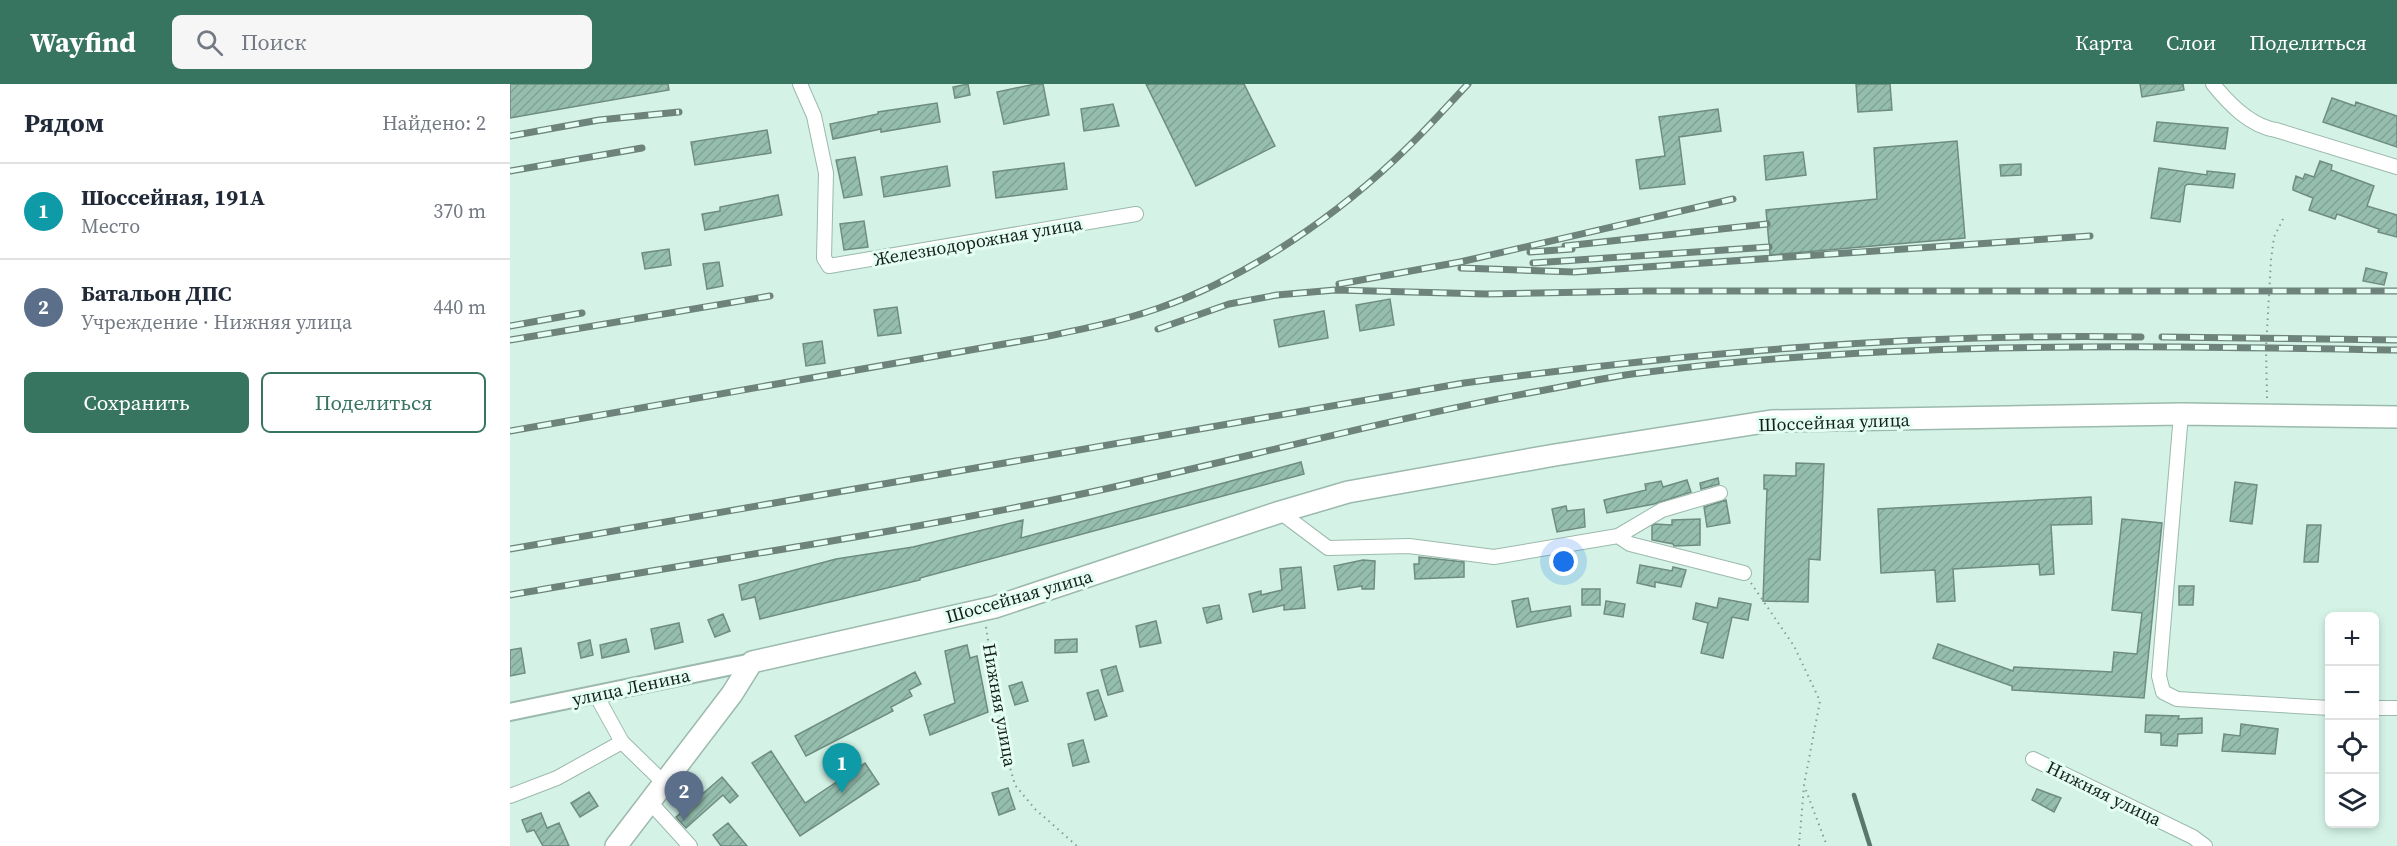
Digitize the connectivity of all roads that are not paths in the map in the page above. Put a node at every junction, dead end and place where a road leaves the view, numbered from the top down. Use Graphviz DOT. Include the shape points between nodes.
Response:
graph roads {
  1 [pos="800,84"];
  2 [pos="2213,84"];
  3 [pos="2397,167"];
  4 [pos="1136,214"];
  5 [pos="2181,414"];
  6 [pos="2397,417"];
  7 [pos="1720,493"];
  8 [pos="1280,512"];
  9 [pos="1618,536"];
  10 [pos="1744,573"];
  11 [pos="752,662"];
  12 [pos="596,695"];
  13 [pos="2325,708"];
  14 [pos="2379,708"];
  15 [pos="2397,708"];
  16 [pos="510,712"];
  17 [pos="622,742"];
  18 [pos="2033,759"];
  19 [pos="663,782"];
  20 [pos="510,796"];
  21 [pos="649,801"];
  22 [pos="616,846"];
  23 [pos="690,846"];
  24 [pos="2205,846"];
  1 -- 4 [label="street, Железнодорожная улица" via="814,116 826,173 824,258 829,266"];
  2 -- 3 [label="street" via="2228,103 2262,128"];
  5 -- 6 [label="main road, Шоссейная улица"];
  5 -- 8 [label="main road, Шоссейная улица" via="1771,421 1348,492"];
  5 -- 13 [label="street" via="2159,676 2163,692 2176,699"];
  7 -- 9 [label="street" via="1662,510"];
  8 -- 9 [label="street" via="1328,548 1409,546 1494,557"];
  8 -- 11 [label="main road, Шоссейная улица" via="983,610"];
  9 -- 10 [label="street" via="1630,544"];
  11 -- 12 [label="street, улица Ленина"];
  11 -- 19 [label="main road"];
  12 -- 16 [label="street, улица Ленина"];
  12 -- 17 [label="street"];
  14 -- 15 [label="street"];
  17 -- 19 [label="street"];
  17 -- 20 [label="street" via="557,778"];
  18 -- 24 [label="street, Нижняя улица"];
  19 -- 21 [label="main road"];
  21 -- 22 [label="main road"];
  21 -- 23 [label="street"];
}
